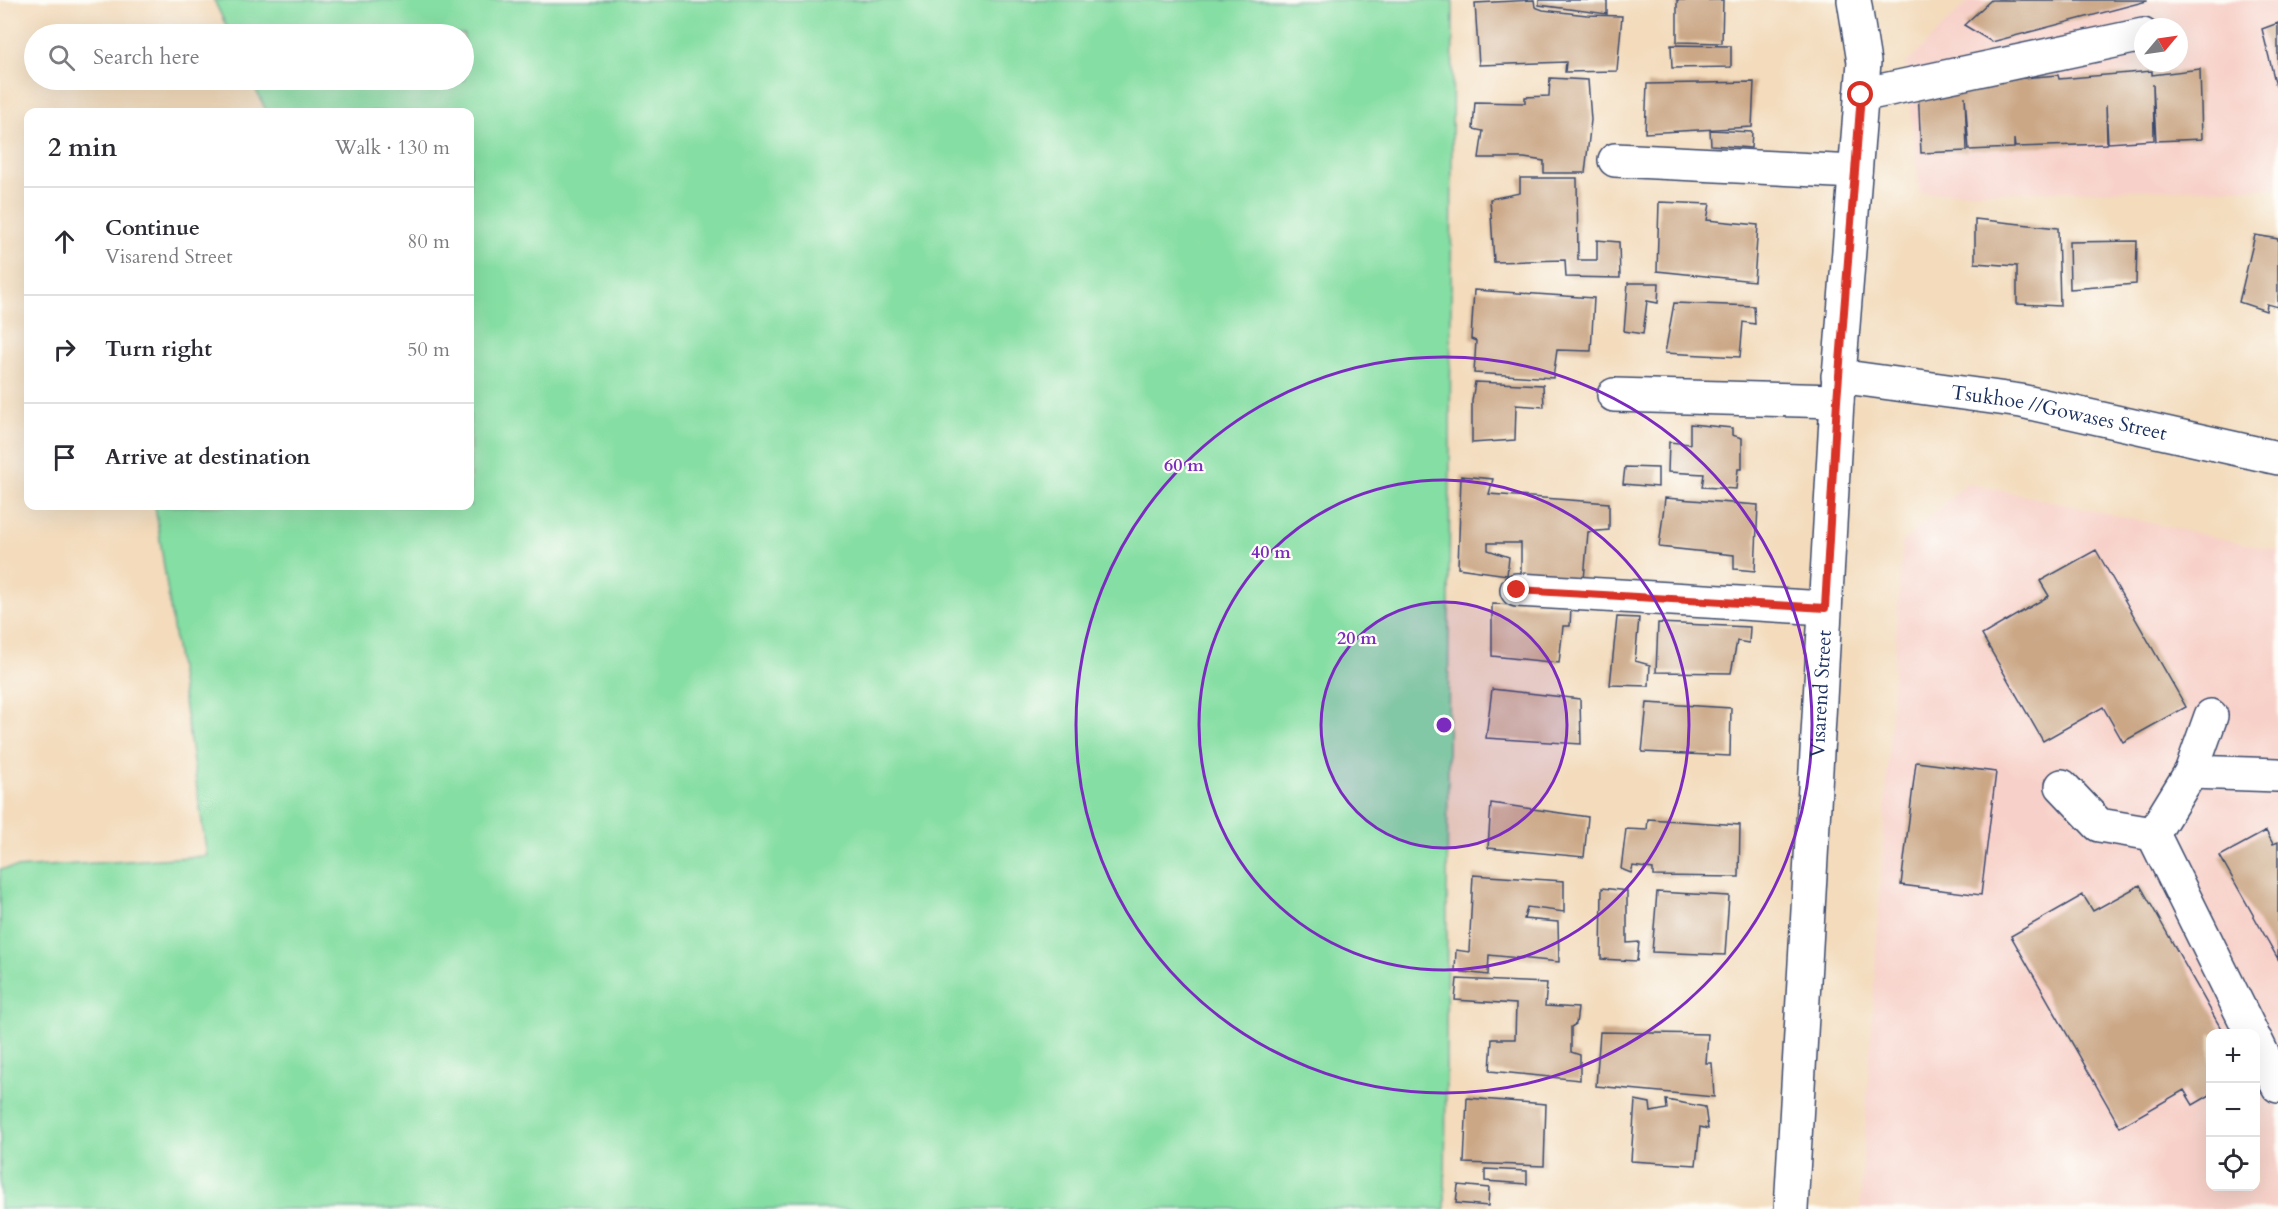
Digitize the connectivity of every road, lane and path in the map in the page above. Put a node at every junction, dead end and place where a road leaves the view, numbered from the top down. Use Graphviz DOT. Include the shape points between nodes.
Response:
graph roads {
  1 [pos="1854,0"];
  2 [pos="2134,37"];
  3 [pos="1861,95"];
  4 [pos="1615,160"];
  5 [pos="1855,172"];
  6 [pos="1838,389"];
  7 [pos="1614,395"];
  8 [pos="2278,458"];
  9 [pos="1517,590"];
  10 [pos="1825,608"];
  11 [pos="2211,716"];
  12 [pos="2191,772"];
  13 [pos="2278,775"];
  14 [pos="2062,786"];
  15 [pos="2153,834"];
  16 [pos="2250,1029"];
  17 [pos="2260,1049"];
  18 [pos="2278,1086"];
  19 [pos="1791,1209"];
  1 -- 3 [label="street, Visarend Street" via="1864,62"];
  2 -- 3 [label="street"];
  3 -- 5 [label="street, Visarend Street"];
  4 -- 5 [label="street"];
  5 -- 6 [label="street, Visarend Street"];
  6 -- 7 [label="street, Tsukhoe //Gowases Street"];
  6 -- 8 [label="street, Tsukhoe //Gowases Street" via="2021,401"];
  6 -- 10 [label="street, Visarend Street"];
  9 -- 10 [label="street"];
  10 -- 19 [label="street, Visarend Street"];
  11 -- 12 [label="street"];
  12 -- 13 [label="street"];
  12 -- 15 [label="street"];
  14 -- 15 [label="street" via="2099,825"];
  15 -- 16 [label="street"];
  17 -- 18 [label="street"];
}
